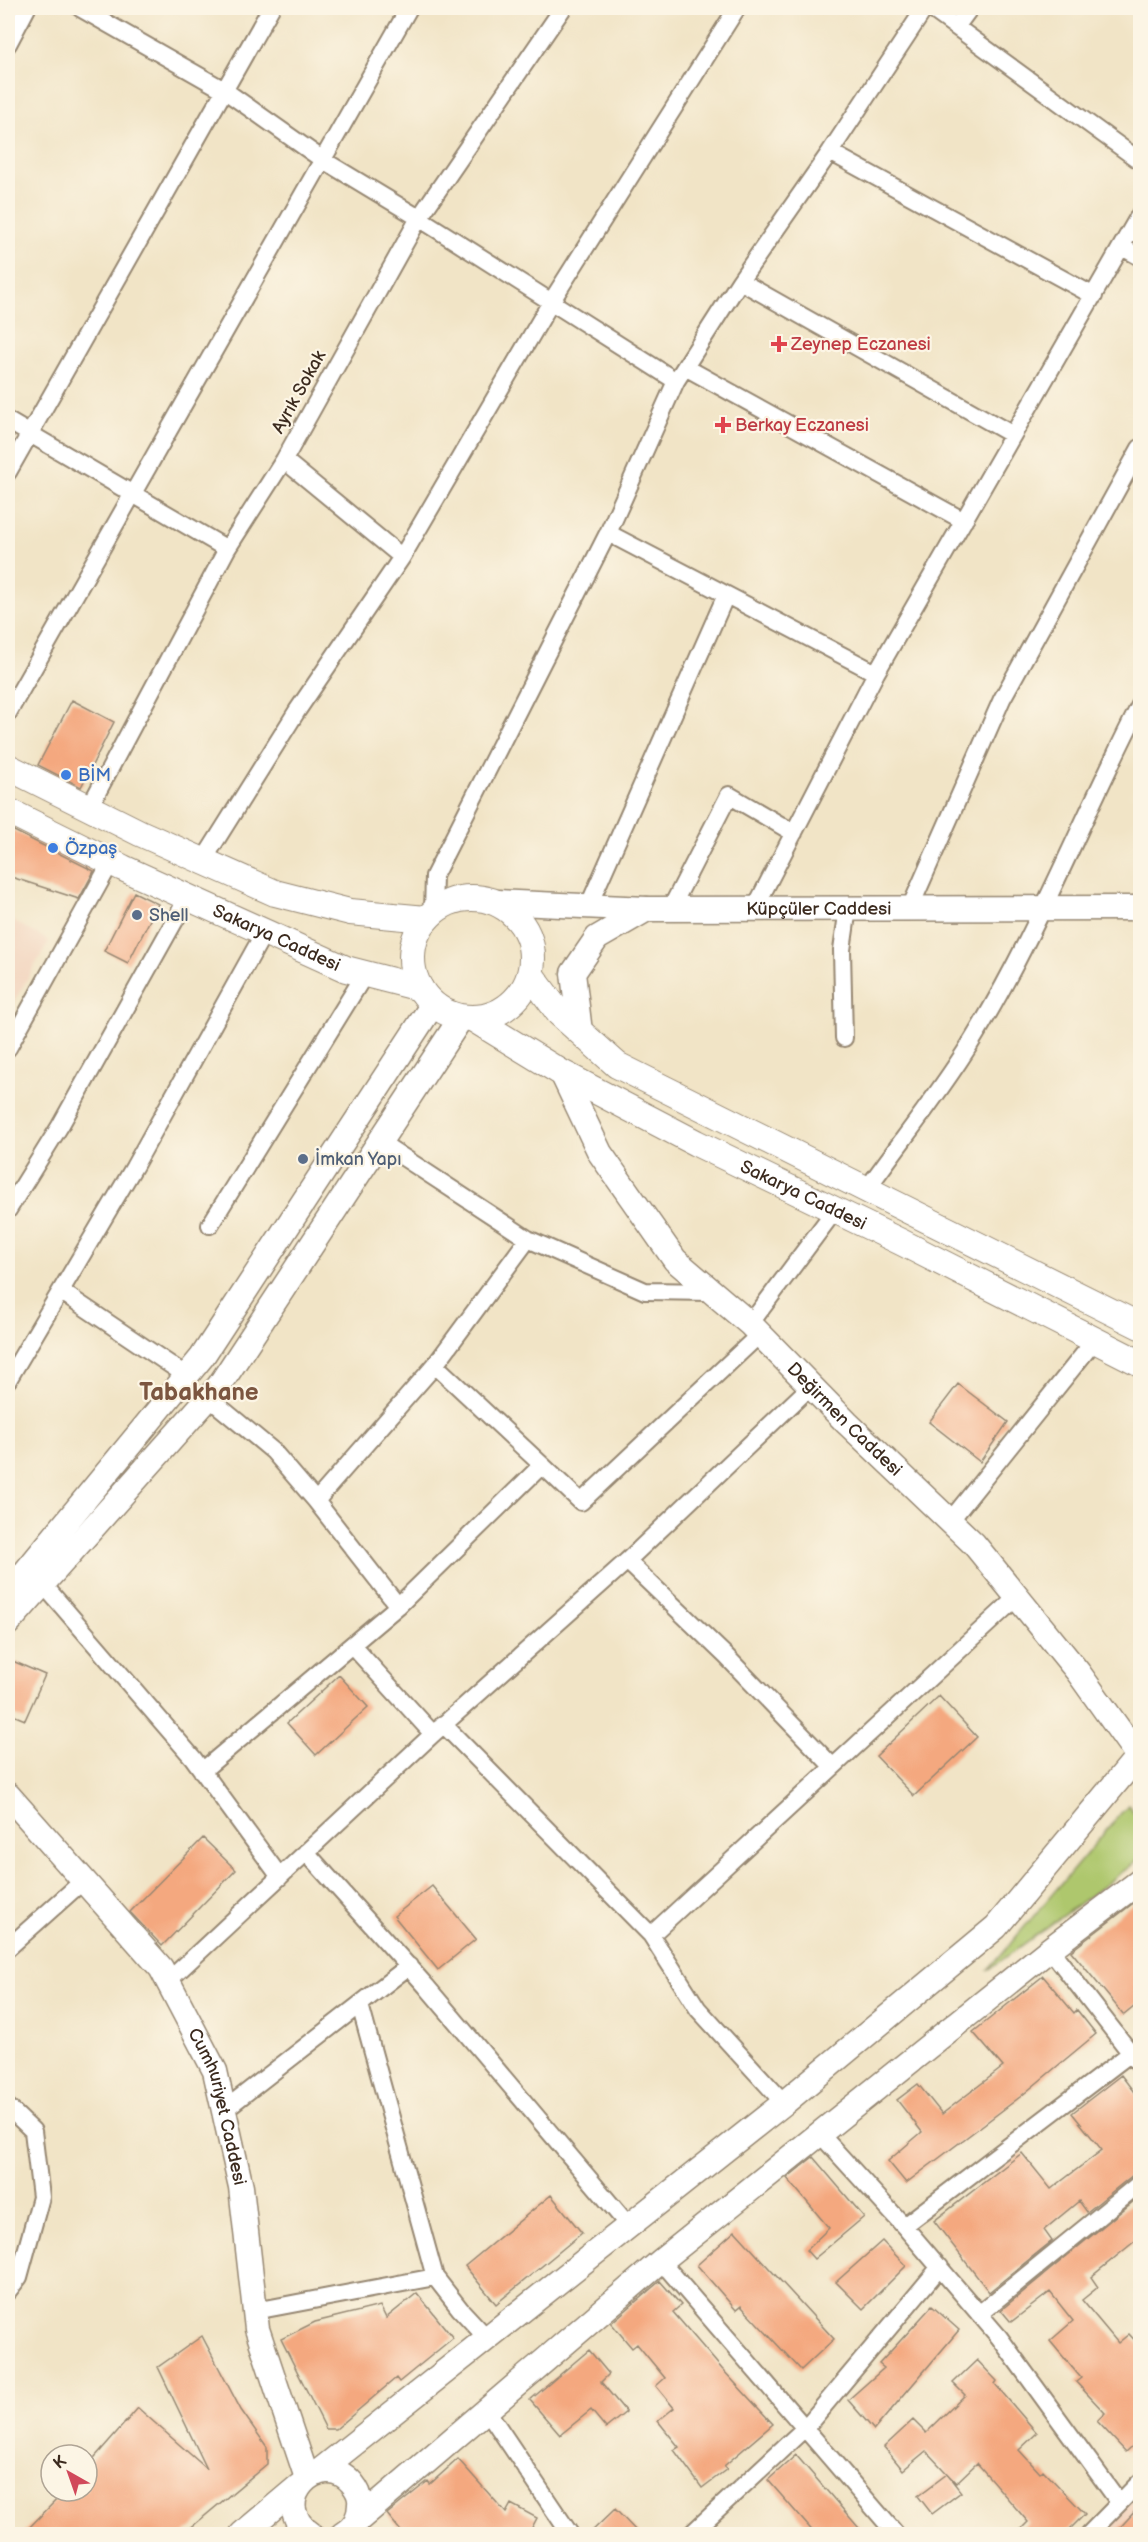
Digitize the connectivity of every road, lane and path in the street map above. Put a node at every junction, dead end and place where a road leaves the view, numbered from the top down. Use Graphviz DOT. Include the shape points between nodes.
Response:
graph roads {
  1 [pos="27,8"];
  2 [pos="80,8"];
  3 [pos="271,8"];
  4 [pos="409,8"];
  5 [pos="563,8"];
  6 [pos="737,8"];
  7 [pos="928,8"];
  8 [pos="970,8"];
  9 [pos="956,27"];
  10 [pos="8,44"];
  11 [pos="224,90"];
  12 [pos="830,152"];
  13 [pos="323,160"];
  14 [pos="1140,161"];
  15 [pos="1140,214"];
  16 [pos="419,218"];
  17 [pos="1122,247"];
  18 [pos="1140,257"];
  19 [pos="740,281"];
  20 [pos="1094,296"];
  21 [pos="551,302"];
  22 [pos="681,374"];
  23 [pos="8,421"];
  24 [pos="29,434"];
  25 [pos="1013,435"];
  26 [pos="1140,448"];
  27 [pos="284,460"];
  28 [pos="8,472"];
  29 [pos="132,494"];
  30 [pos="964,521"];
  31 [pos="608,533"];
  32 [pos="227,549"];
  33 [pos="402,557"];
  34 [pos="726,595"];
  35 [pos="876,673"];
  36 [pos="1140,705"];
  37 [pos="8,713"];
  38 [pos="8,767"];
  39 [pos="89,808"];
  40 [pos="8,811"];
  41 [pos="794,833"];
  42 [pos="203,861"];
  43 [pos="111,862"];
  44 [pos="188,897"];
  45 [pos="497,902"];
  46 [pos="588,907"];
  47 [pos="671,908"];
  48 [pos="755,908"];
  49 [pos="848,908"];
  50 [pos="910,908"];
  51 [pos="1045,908"];
  52 [pos="1140,908"];
  53 [pos="647,909"];
  54 [pos="429,915"];
  55 [pos="265,931"];
  56 [pos="365,974"];
  57 [pos="531,975"];
  58 [pos="426,996"];
  59 [pos="467,1018"];
  60 [pos="580,1032"];
  61 [pos="844,1038"];
  62 [pos="8,1048"];
  63 [pos="562,1073"];
  64 [pos="380,1142"];
  65 [pos="867,1189"];
  66 [pos="8,1210"];
  67 [pos="835,1210"];
  68 [pos="210,1225"];
  69 [pos="528,1239"];
  70 [pos="62,1292"];
  71 [pos="712,1292"];
  72 [pos="1140,1326"];
  73 [pos="755,1329"];
  74 [pos="1095,1340"];
  75 [pos="1140,1363"];
  76 [pos="435,1365"];
  77 [pos="187,1376"];
  78 [pos="8,1380"];
  79 [pos="811,1386"];
  80 [pos="209,1398"];
  81 [pos="542,1465"];
  82 [pos="316,1501"];
  83 [pos="950,1521"];
  84 [pos="627,1561"];
  85 [pos="43,1584"];
  86 [pos="8,1593"];
  87 [pos="1017,1597"];
  88 [pos="399,1606"];
  89 [pos="8,1623"];
  90 [pos="352,1645"];
  91 [pos="438,1729"];
  92 [pos="1140,1756"];
  93 [pos="833,1767"];
  94 [pos="202,1771"];
  95 [pos="8,1794"];
  96 [pos="306,1852"];
  97 [pos="280,1877"];
  98 [pos="84,1880"];
  99 [pos="1140,1881"];
  100 [pos="651,1935"];
  101 [pos="8,1948"];
  102 [pos="1050,1949"];
  103 [pos="409,1966"];
  104 [pos="168,1981"];
  105 [pos="360,2005"];
  106 [pos="1137,2055"];
  107 [pos="784,2103"];
  108 [pos="8,2107"];
  109 [pos="224,2110"];
  110 [pos="820,2134"];
  111 [pos="1140,2183"];
  112 [pos="629,2226"];
  113 [pos="904,2226"];
  114 [pos="662,2261"];
  115 [pos="940,2267"];
  116 [pos="435,2277"];
  117 [pos="8,2291"];
  118 [pos="255,2311"];
  119 [pos="979,2314"];
  120 [pos="488,2338"];
  121 [pos="486,2409"];
  122 [pos="806,2427"];
  123 [pos="308,2479"];
  124 [pos="1140,2482"];
  125 [pos="1119,2502"];
  126 [pos="350,2530"];
  127 [pos="242,2535"];
  128 [pos="310,2535"];
  129 [pos="570,2535"];
  130 [pos="691,2535"];
  131 [pos="896,2535"];
  132 [pos="1089,2535"];
  1 -- 10 [label="street"];
  2 -- 11 [label="street"];
  3 -- 11 [label="street"];
  4 -- 13 [label="street"];
  5 -- 16 [label="street, Ayrık Sokak"];
  6 -- 21 [label="street"];
  7 -- 9 [label="street"];
  7 -- 12 [label="street"];
  8 -- 9 [label="street"];
  9 -- 14 [label="street"];
  11 -- 13 [label="street"];
  11 -- 24 [label="street"];
  12 -- 19 [label="street"];
  12 -- 20 [label="street"];
  13 -- 16 [label="street"];
  13 -- 29 [label="street"];
  15 -- 17 [label="street"];
  16 -- 21 [label="street"];
  16 -- 27 [label="street, Ayrık Sokak"];
  17 -- 18 [label="street"];
  17 -- 20 [label="street"];
  19 -- 22 [label="street"];
  19 -- 25 [label="street"];
  20 -- 25 [label="street"];
  21 -- 22 [label="street"];
  21 -- 33 [label="street"];
  22 -- 30 [label="street"];
  22 -- 31 [label="street"];
  23 -- 24 [label="street"];
  24 -- 28 [label="street"];
  24 -- 29 [label="street"];
  25 -- 30 [label="street"];
  26 -- 50 [label="street" via="1002,699"];
  27 -- 32 [label="street, Ayrık Sokak"];
  27 -- 33 [label="street"];
  29 -- 32 [label="street"];
  29 -- 37 [label="street"];
  30 -- 35 [label="street"];
  31 -- 34 [label="street"];
  31 -- 54 [label="street" via="434,876"];
  32 -- 39 [label="street, Ayrık Sokak"];
  33 -- 42 [label="street" via="297,711"];
  34 -- 35 [label="street"];
  34 -- 46 [label="street"];
  35 -- 41 [label="street"];
  36 -- 51 [label="street"];
  38 -- 39 [label="main road"];
  39 -- 42 [label="main road"];
  40 -- 43 [label="main road, Sakarya Caddesi"];
  41 -- 47 [label="street" via="729,795"];
  41 -- 48 [label="street"];
  42 -- 54 [label="main road" via="275,893 350,912"];
  43 -- 44 [label="main road, Sakarya Caddesi"];
  43 -- 62 [label="street"];
  44 -- 55 [label="main road, Sakarya Caddesi"];
  44 -- 66 [label="street" via="60,1126"];
  45 -- 46 [label="street, Küpçüler Caddesi"];
  45 -- 54 [label="main road" via="481,897 464,898 448,902"];
  45 -- 57 [label="main road" via="512,911 527,932 533,957"];
  46 -- 53 [label="street, Küpçüler Caddesi"];
  47 -- 48 [label="street, Küpçüler Caddesi"];
  47 -- 53 [label="street, Küpçüler Caddesi"];
  48 -- 49 [label="street, Küpçüler Caddesi"];
  49 -- 50 [label="street, Küpçüler Caddesi"];
  49 -- 61 [label="street" via="843,950"];
  50 -- 51 [label="street, Küpçüler Caddesi"];
  51 -- 52 [label="street, Küpçüler Caddesi"];
  51 -- 65 [label="street" via="970,1044"];
  53 -- 60 [label="street" via="597,938 573,974"];
  54 -- 58 [label="main road" via="416,935 412,952 413,971"];
  55 -- 56 [label="main road, Sakarya Caddesi"];
  55 -- 70 [label="street"];
  56 -- 58 [label="main road, Sakarya Caddesi"];
  56 -- 68 [label="street"];
  57 -- 59 [label="main road" via="509,1006 491,1015"];
  57 -- 60 [label="main road, Sakarya Caddesi" via="559,1014"];
  58 -- 59 [label="main road" via="446,1013"];
  58 -- 77 [label="street" via="209,1347"];
  59 -- 63 [label="main road, Sakarya Caddesi"];
  59 -- 64 [label="street"];
  60 -- 65 [label="main road, Sakarya Caddesi" via="617,1065"];
  63 -- 67 [label="main road, Sakarya Caddesi"];
  63 -- 71 [label="street, Değirmen Caddesi" via="600,1153 675,1260"];
  64 -- 69 [label="street"];
  64 -- 80 [label="street"];
  65 -- 72 [label="main road, Sakarya Caddesi"];
  67 -- 73 [label="street"];
  67 -- 74 [label="main road, Sakarya Caddesi"];
  69 -- 71 [label="street" via="645,1292"];
  69 -- 76 [label="street"];
  70 -- 77 [label="street"];
  70 -- 78 [label="street"];
  71 -- 73 [label="street, Değirmen Caddesi"];
  73 -- 79 [label="street, Değirmen Caddesi"];
  73 -- 81 [label="street" via="581,1502"];
  74 -- 75 [label="main road, Sakarya Caddesi"];
  74 -- 83 [label="street"];
  76 -- 81 [label="street"];
  76 -- 82 [label="street"];
  77 -- 86 [label="street"];
  79 -- 83 [label="street, Değirmen Caddesi"];
  79 -- 84 [label="street"];
  80 -- 82 [label="street" via="273,1451"];
  80 -- 85 [label="street"];
  81 -- 88 [label="street"];
  82 -- 88 [label="street"];
  83 -- 87 [label="street, Değirmen Caddesi"];
  84 -- 91 [label="street"];
  84 -- 93 [label="street"];
  85 -- 89 [label="street"];
  85 -- 94 [label="street"];
  87 -- 92 [label="street, Değirmen Caddesi"];
  87 -- 93 [label="street"];
  88 -- 90 [label="street"];
  90 -- 91 [label="street"];
  90 -- 94 [label="street"];
  91 -- 96 [label="street"];
  91 -- 100 [label="street"];
  92 -- 107 [label="street" via="996,1927"];
  93 -- 100 [label="street"];
  94 -- 97 [label="street"];
  95 -- 98 [label="street, Cumhuriyet Caddesi"];
  96 -- 97 [label="street"];
  96 -- 103 [label="street"];
  97 -- 104 [label="street"];
  98 -- 101 [label="street"];
  98 -- 104 [label="street, Cumhuriyet Caddesi"];
  99 -- 102 [label="street"];
  100 -- 107 [label="street" via="698,2009"];
  102 -- 106 [label="street"];
  102 -- 110 [label="street"];
  103 -- 105 [label="street"];
  103 -- 112 [label="street"];
  104 -- 109 [label="street, Cumhuriyet Caddesi" via="215,2070"];
  105 -- 109 [label="street"];
  105 -- 116 [label="street"];
  106 -- 113 [label="street"];
  107 -- 112 [label="street"];
  108 -- 117 [label="street" via="33,2131 41,2197 18,2277"];
  109 -- 118 [label="street, Cumhuriyet Caddesi" via="241,2187"];
  110 -- 113 [label="street"];
  110 -- 114 [label="street"];
  111 -- 119 [label="street"];
  112 -- 120 [label="street"];
  113 -- 115 [label="street"];
  114 -- 121 [label="street"];
  114 -- 122 [label="street"];
  115 -- 119 [label="street"];
  115 -- 122 [label="street"];
  116 -- 118 [label="street"];
  116 -- 120 [label="street"];
  118 -- 123 [label="street, Cumhuriyet Caddesi" via="257,2329"];
  119 -- 125 [label="street"];
  120 -- 123 [label="street"];
  121 -- 126 [label="street"];
  121 -- 129 [label="street"];
  122 -- 130 [label="street"];
  122 -- 131 [label="street"];
  123 -- 126 [label="street" via="328,2471 350,2480 361,2500"];
  123 -- 127 [label="street"];
  123 -- 128 [label="street" via="293,2504 298,2523"];
  124 -- 125 [label="street"];
  125 -- 132 [label="street"];
}
